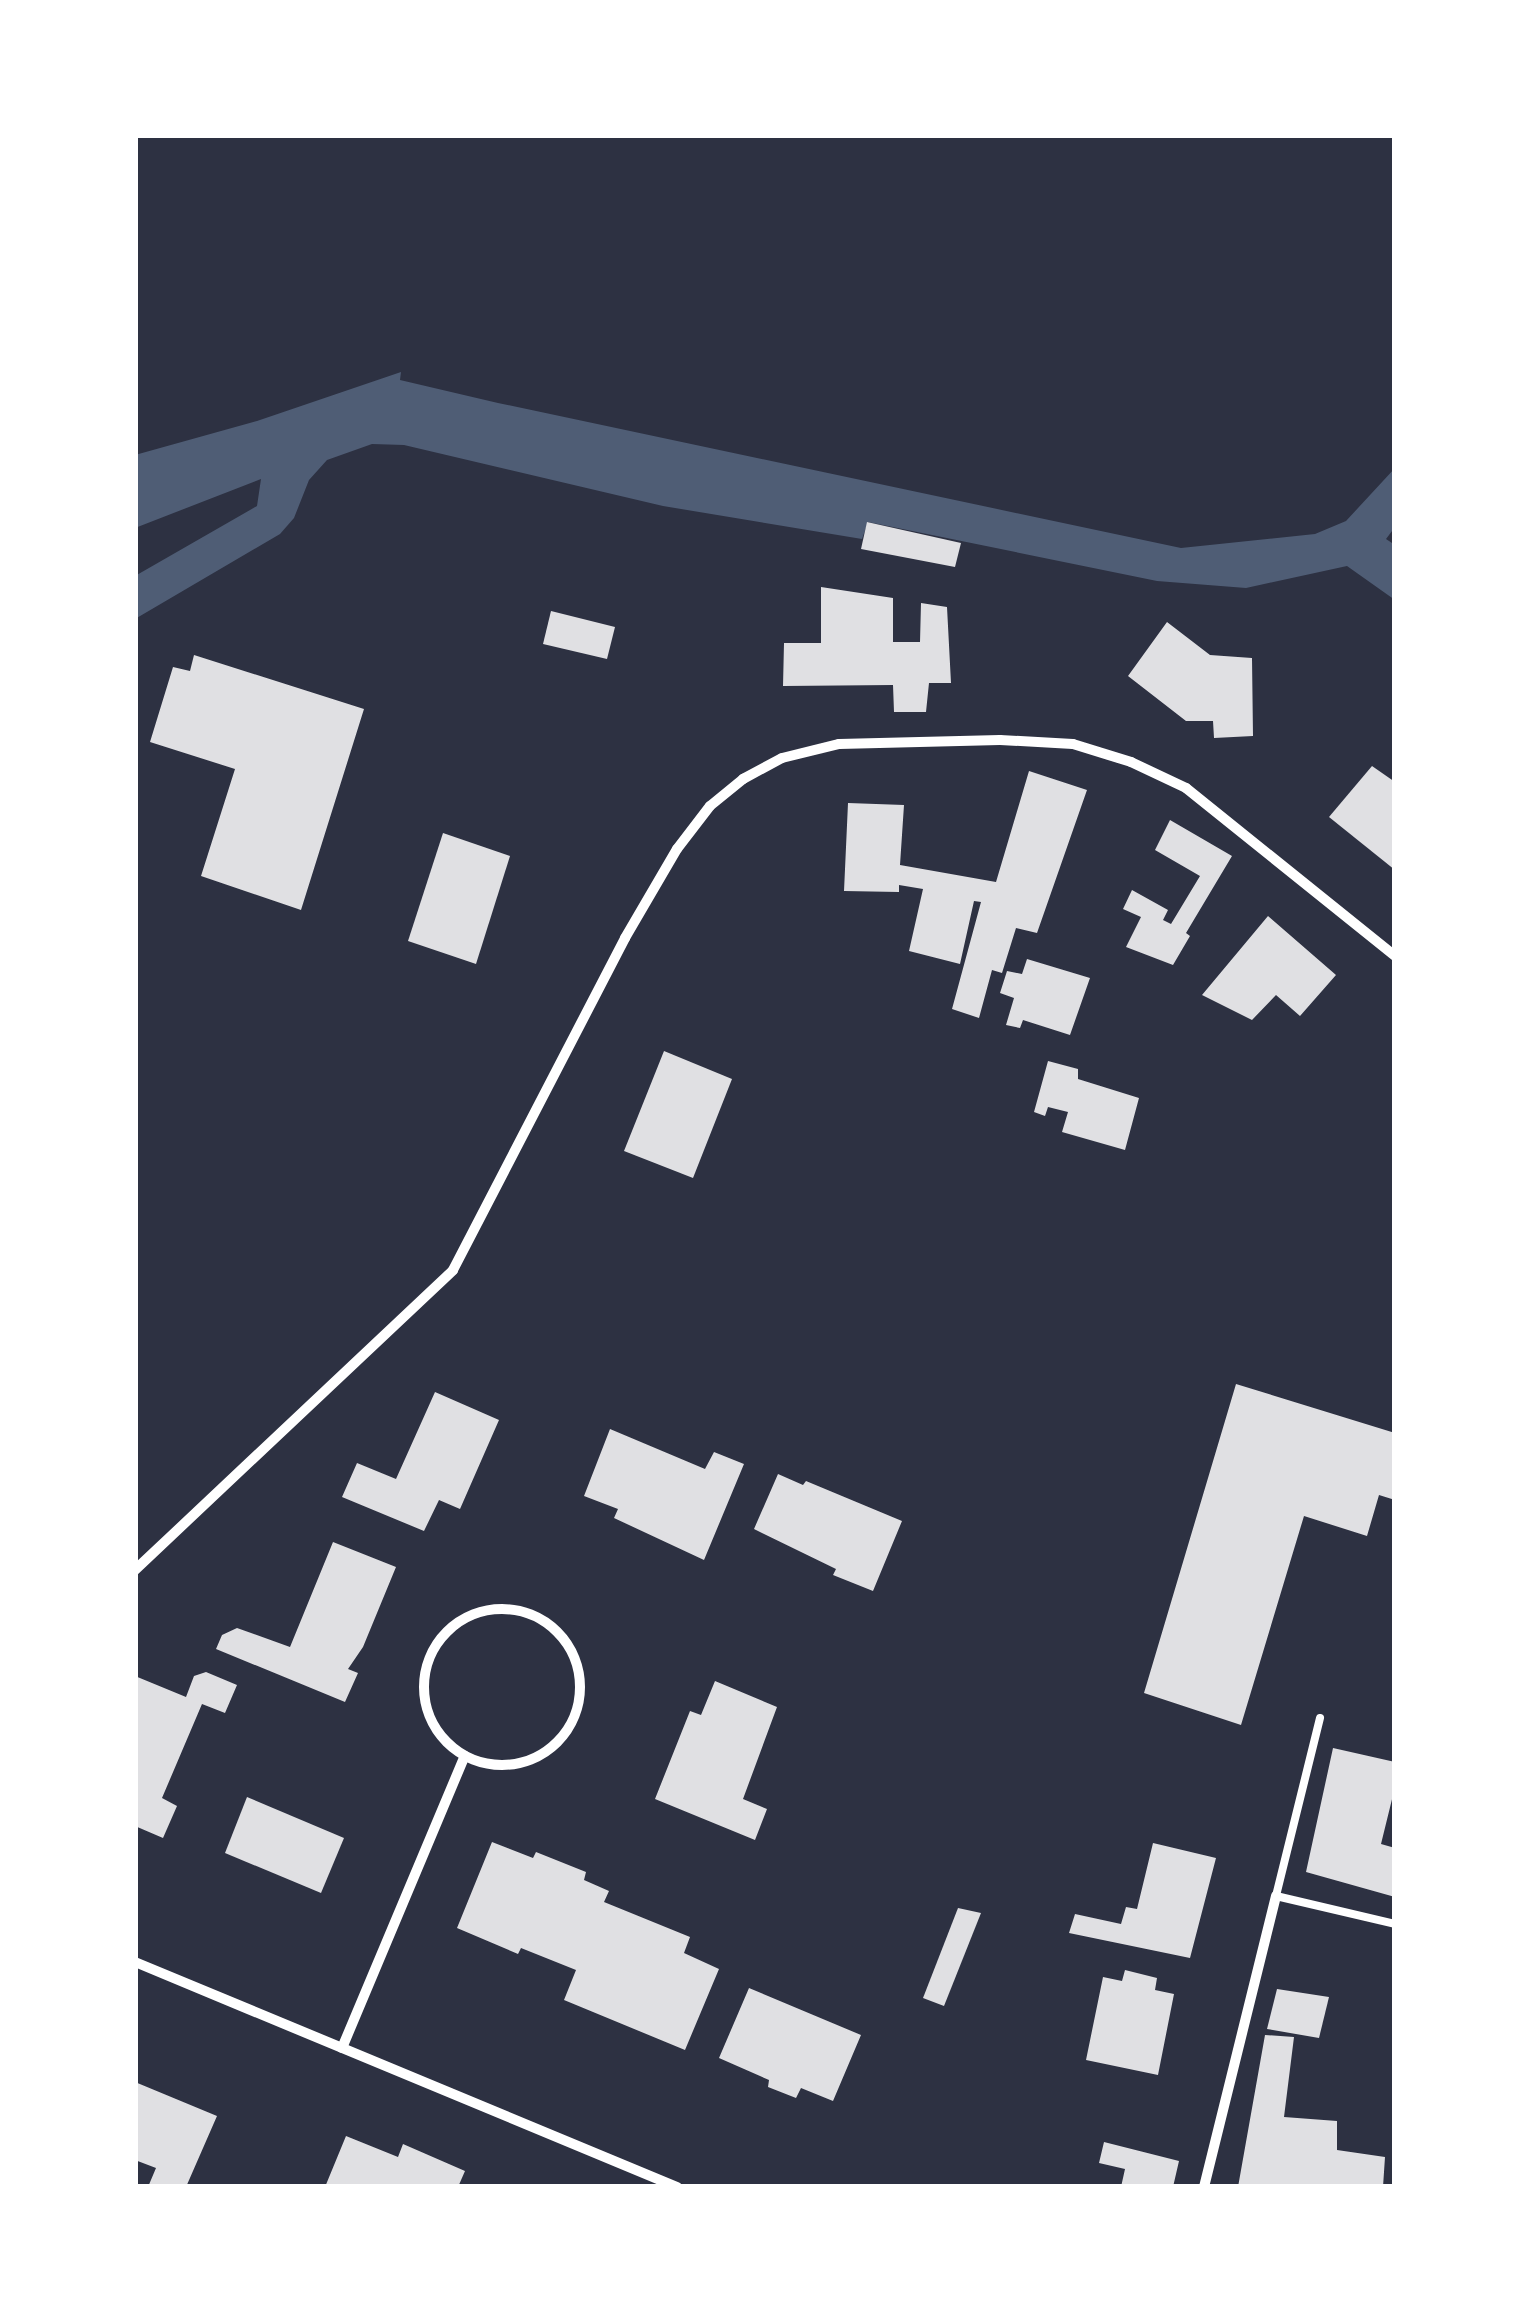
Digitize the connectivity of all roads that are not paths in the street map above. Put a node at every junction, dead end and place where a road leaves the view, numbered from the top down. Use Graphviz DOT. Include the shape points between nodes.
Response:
graph roads {
  1 [pos="1395,956"];
  2 [pos="135,1570"];
  3 [pos="1320,1718"];
  4 [pos="465,1756"];
  5 [pos="1276,1896"];
  6 [pos="1395,1924"];
  7 [pos="135,1962"];
  8 [pos="342,2048"];
  9 [pos="678,2187"];
  10 [pos="1204,2187"];
  1 -- 2 [label="street" via="1186,788 1131,762 1073,744 1000,740 839,744 782,758 710,806 677,849 453,1270"];
  3 -- 5 [label="lane"];
  4 -- 4 [label="street" via="508,1765 535,1759 562,1739 576,1715 578,1663 565,1638 533,1615 506,1608 467,1616 434,1648 425,1674 429,1715"];
  4 -- 8 [label="street"];
  5 -- 6 [label="lane"];
  5 -- 10 [label="street"];
  7 -- 8 [label="street"];
  8 -- 9 [label="street"];
}
